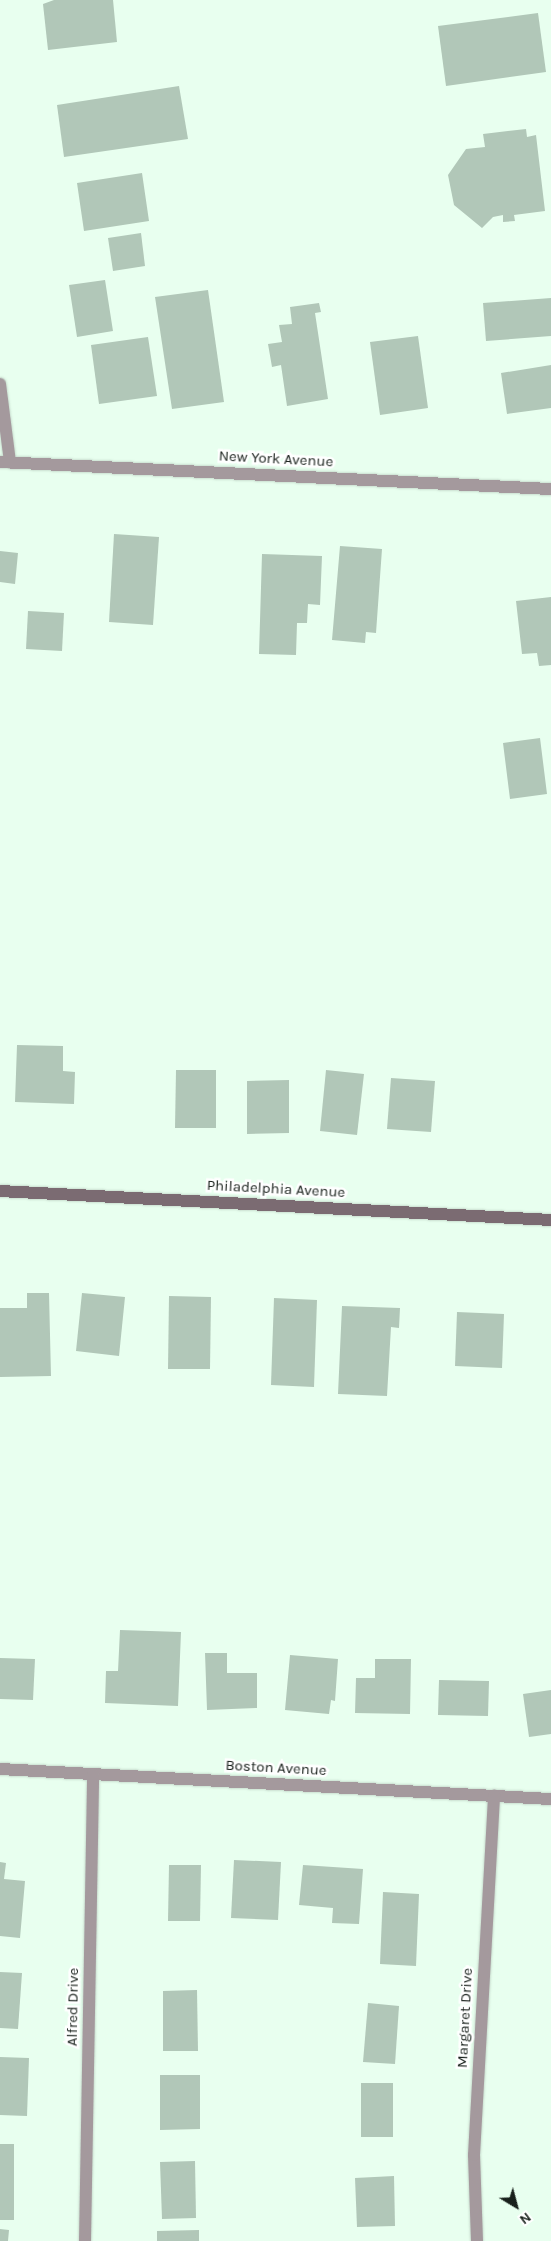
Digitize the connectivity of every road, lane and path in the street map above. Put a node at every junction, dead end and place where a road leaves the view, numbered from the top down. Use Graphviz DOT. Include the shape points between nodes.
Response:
graph roads {
  1 [pos="0,384"];
  2 [pos="5,462"];
  3 [pos="551,489"];
  4 [pos="0,1191"];
  5 [pos="551,1220"];
  6 [pos="0,1769"];
  7 [pos="93,1774"];
  8 [pos="494,1796"];
  9 [pos="551,1799"];
  10 [pos="85,2241"];
  11 [pos="477,2241"];
  1 -- 2 [label="street"];
  2 -- 3 [label="street, New York Avenue"];
  4 -- 5 [label="main road, Philadelphia Avenue"];
  6 -- 7 [label="street, Boston Avenue"];
  7 -- 8 [label="street, Boston Avenue"];
  7 -- 10 [label="street, Alfred Drive"];
  8 -- 9 [label="street, Boston Avenue"];
  8 -- 11 [label="street, Margaret Drive" via="474,2155"];
}
